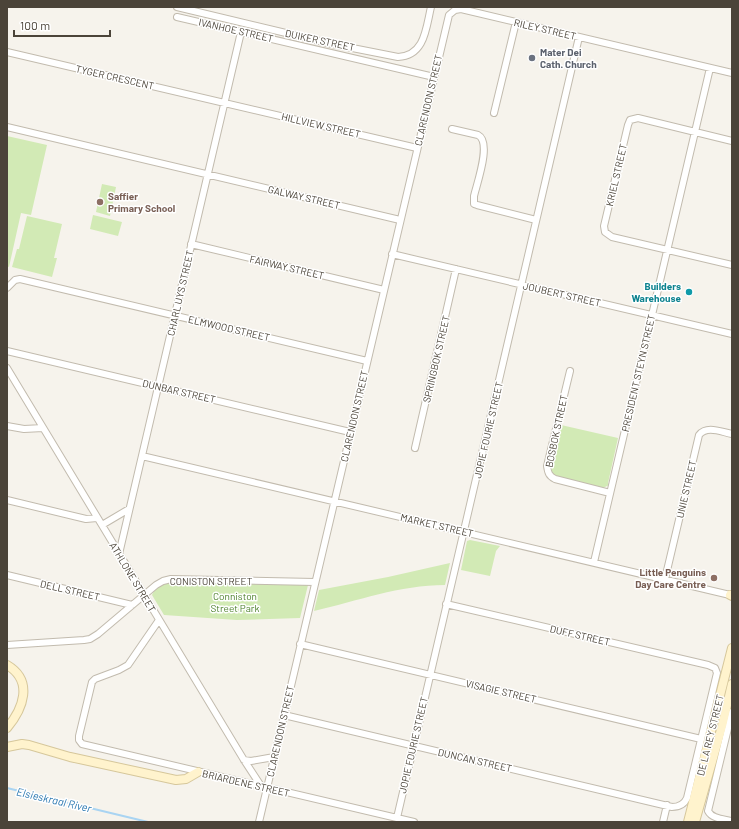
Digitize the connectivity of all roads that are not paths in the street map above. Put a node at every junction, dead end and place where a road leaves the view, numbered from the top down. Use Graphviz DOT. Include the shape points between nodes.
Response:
graph roads {
  1 [pos="176,7"];
  2 [pos="431,7"];
  3 [pos="452,11"];
  4 [pos="177,17"];
  5 [pos="516,22"];
  6 [pos="241,32"];
  7 [pos="580,37"];
  8 [pos="7,52"];
  9 [pos="710,68"];
  10 [pos="732,73"];
  11 [pos="434,77"];
  12 [pos="224,103"];
  13 [pos="494,113"];
  14 [pos="7,127"];
  15 [pos="452,129"];
  16 [pos="695,132"];
  17 [pos="732,141"];
  18 [pos="417,148"];
  19 [pos="208,174"];
  20 [pos="400,220"];
  21 [pos="536,220"];
  22 [pos="191,244"];
  23 [pos="667,250"];
  24 [pos="392,254"];
  25 [pos="732,265"];
  26 [pos="456,269"];
  27 [pos="522,285"];
  28 [pos="7,288"];
  29 [pos="384,290"];
  30 [pos="174,315"];
  31 [pos="652,315"];
  32 [pos="732,334"];
  33 [pos="7,351"];
  34 [pos="367,361"];
  35 [pos="7,368"];
  36 [pos="570,371"];
  37 [pos="158,386"];
  38 [pos="7,426"];
  39 [pos="44,428"];
  40 [pos="350,432"];
  41 [pos="732,434"];
  42 [pos="415,448"];
  43 [pos="142,456"];
  44 [pos="610,493"];
  45 [pos="7,500"];
  46 [pos="334,501"];
  47 [pos="129,509"];
  48 [pos="97,518"];
  49 [pos="102,525"];
  50 [pos="464,532"];
  51 [pos="119,554"];
  52 [pos="594,562"];
  53 [pos="7,575"];
  54 [pos="665,579"];
  55 [pos="315,582"];
  56 [pos="144,595"];
  57 [pos="731,595"];
  58 [pos="446,604"];
  59 [pos="132,605"];
  60 [pos="159,620"];
  61 [pos="300,644"];
  62 [pos="7,645"];
  63 [pos="732,648"];
  64 [pos="7,665"];
  65 [pos="713,667"];
  66 [pos="430,675"];
  67 [pos="732,684"];
  68 [pos="732,712"];
  69 [pos="284,715"];
  70 [pos="7,728"];
  71 [pos="701,738"];
  72 [pos="724,743"];
  73 [pos="413,745"];
  74 [pos="732,745"];
  75 [pos="7,747"];
  76 [pos="274,757"];
  77 [pos="244,760"];
  78 [pos="198,772"];
  79 [pos="264,787"];
  80 [pos="667,805"];
  81 [pos="396,820"];
  82 [pos="732,821"];
  83 [pos="259,822"];
  84 [pos="414,822"];
  85 [pos="663,822"];
  86 [pos="688,822"];
  87 [pos="694,822"];
  1 -- 2 [label="street, DUIKER STREET" via="398,57 410,55 420,46"];
  3 -- 5 [label="street, RILEY STREET" via="461,9"];
  3 -- 11 [label="street, CLARENDON STREET" via="448,17"];
  4 -- 6 [label="street, IVANHOE STREET"];
  5 -- 7 [label="street, RILEY STREET"];
  5 -- 13 [label="street"];
  6 -- 11 [label="street, IVANHOE STREET"];
  6 -- 12 [label="street, CHARL UYS STREET"];
  7 -- 9 [label="street, RILEY STREET"];
  7 -- 21 [label="street, JOPIE FOURIE STREET"];
  8 -- 12 [label="street, TYGER CRESCENT"];
  9 -- 10 [label="street, RILEY STREET"];
  9 -- 16 [label="street, PRESIDENT STEYN STREET"];
  11 -- 18 [label="street, CLARENDON STREET"];
  12 -- 18 [label="street, HILLVIEW STREET"];
  12 -- 19 [label="street, CHARL UYS STREET"];
  14 -- 19 [label="street"];
  15 -- 21 [label="street" via="478,135 484,141 485,151 474,204"];
  16 -- 17 [label="street, KRIEL STREET"];
  16 -- 23 [label="street, PRESIDENT STEYN STREET"];
  16 -- 23 [label="street, KRIEL STREET" via="638,118 630,120 628,124 604,229 609,236"];
  18 -- 20 [label="street, CLARENDON STREET"];
  19 -- 20 [label="street, GALWAY STREET"];
  19 -- 22 [label="street, CHARL UYS STREET"];
  20 -- 24 [label="street, CLARENDON STREET"];
  21 -- 27 [label="street, JOPIE FOURIE STREET"];
  22 -- 29 [label="street, FAIRWAY STREET"];
  22 -- 30 [label="street, CHARL UYS STREET"];
  23 -- 25 [label="street, KRIEL STREET"];
  23 -- 31 [label="street, PRESIDENT STEYN STREET"];
  24 -- 26 [label="street, JOUBERT STREET"];
  24 -- 29 [label="street, CLARENDON STREET"];
  26 -- 27 [label="street, JOUBERT STREET"];
  26 -- 42 [label="street, SPRINGBOK STREET"];
  27 -- 31 [label="street, JOUBERT STREET"];
  27 -- 50 [label="street, JOPIE FOURIE STREET"];
  28 -- 30 [label="street, ELMWOOD STREET" via="15,280 20,279"];
  29 -- 34 [label="street, CLARENDON STREET"];
  30 -- 34 [label="street, ELMWOOD STREET"];
  30 -- 37 [label="street, CHARL UYS STREET"];
  31 -- 32 [label="street, JOUBERT STREET"];
  31 -- 44 [label="street, PRESIDENT STEYN STREET"];
  33 -- 37 [label="street, DUNBAR STREET"];
  34 -- 40 [label="street, CLARENDON STREET"];
  35 -- 39 [label="street, ATHLONE STREET"];
  36 -- 44 [label="street, BOSBOK STREET" via="547,466 548,472 555,479"];
  37 -- 40 [label="street, DUNBAR STREET"];
  37 -- 43 [label="street, CHARL UYS STREET"];
  38 -- 39 [label="street" via="24,429"];
  39 -- 48 [label="street, ATHLONE STREET"];
  40 -- 46 [label="street, CLARENDON STREET"];
  41 -- 54 [label="street, UNIE STREET" via="705,429 699,435"];
  43 -- 46 [label="street, MARKET STREET"];
  43 -- 47 [label="street, CHARL UYS STREET"];
  44 -- 52 [label="street, PRESIDENT STEYN STREET"];
  45 -- 48 [label="street" via="86,519"];
  46 -- 50 [label="street, MARKET STREET"];
  46 -- 55 [label="street, CLARENDON STREET"];
  47 -- 49 [label="street"];
  47 -- 51 [label="street, CHARL UYS STREET"];
  48 -- 49 [label="street, ATHLONE STREET"];
  49 -- 51 [label="street, ATHLONE STREET"];
  50 -- 52 [label="street, MARKET STREET"];
  50 -- 58 [label="street, JOPIE FOURIE STREET"];
  51 -- 56 [label="street, ATHLONE STREET"];
  52 -- 54 [label="street, MARKET STREET"];
  53 -- 59 [label="street, DELL STREET"];
  54 -- 57 [label="street, MARKET STREET"];
  55 -- 56 [label="street, CONISTON STREET" via="171,579 159,583"];
  55 -- 61 [label="street, CLARENDON STREET"];
  56 -- 59 [label="street, CONISTON STREET"];
  56 -- 60 [label="street, ATHLONE STREET"];
  58 -- 65 [label="street, DUFF STREET"];
  58 -- 66 [label="street, JOPIE FOURIE STREET"];
  59 -- 62 [label="street, CONISTON STREET" via="90,639"];
  60 -- 77 [label="street, ATHLONE STREET"];
  60 -- 78 [label="street, BRIARDENE STREET" via="128,665 93,680 79,736 80,742"];
  61 -- 66 [label="street, VISAGIE STREET"];
  61 -- 69 [label="street, CLARENDON STREET"];
  63 -- 86 [label="main road, DE LA REY STREET"];
  64 -- 70 [label="main road" via="18,676 24,692 21,707"];
  65 -- 71 [label="street, DE LA REY STREET" via="717,673"];
  66 -- 71 [label="street, VISAGIE STREET"];
  66 -- 73 [label="street, JOPIE FOURIE STREET"];
  67 -- 87 [label="main road, DE LA REY STREET"];
  68 -- 72 [label="street, DE LA REY STREET"];
  69 -- 73 [label="street, DUNCAN STREET"];
  69 -- 76 [label="street, CLARENDON STREET"];
  71 -- 80 [label="street, DE LA REY STREET" via="686,800 678,806"];
  72 -- 74 [label="street"];
  72 -- 82 [label="street, DE LA REY STREET" via="708,811 713,816"];
  73 -- 80 [label="street, DUNCAN STREET"];
  73 -- 81 [label="street, JOPIE FOURIE STREET"];
  75 -- 78 [label="main road" via="29,745 70,757 176,780 186,779"];
  76 -- 77 [label="street"];
  76 -- 79 [label="street, CLARENDON STREET"];
  77 -- 79 [label="street, ATHLONE STREET"];
  78 -- 79 [label="street, BRIARDENE STREET"];
  79 -- 81 [label="street, BRIARDENE STREET"];
  79 -- 83 [label="street, CLARENDON STREET"];
  80 -- 85 [label="street"];
  81 -- 84 [label="street, BRIARDENE STREET"];
}
